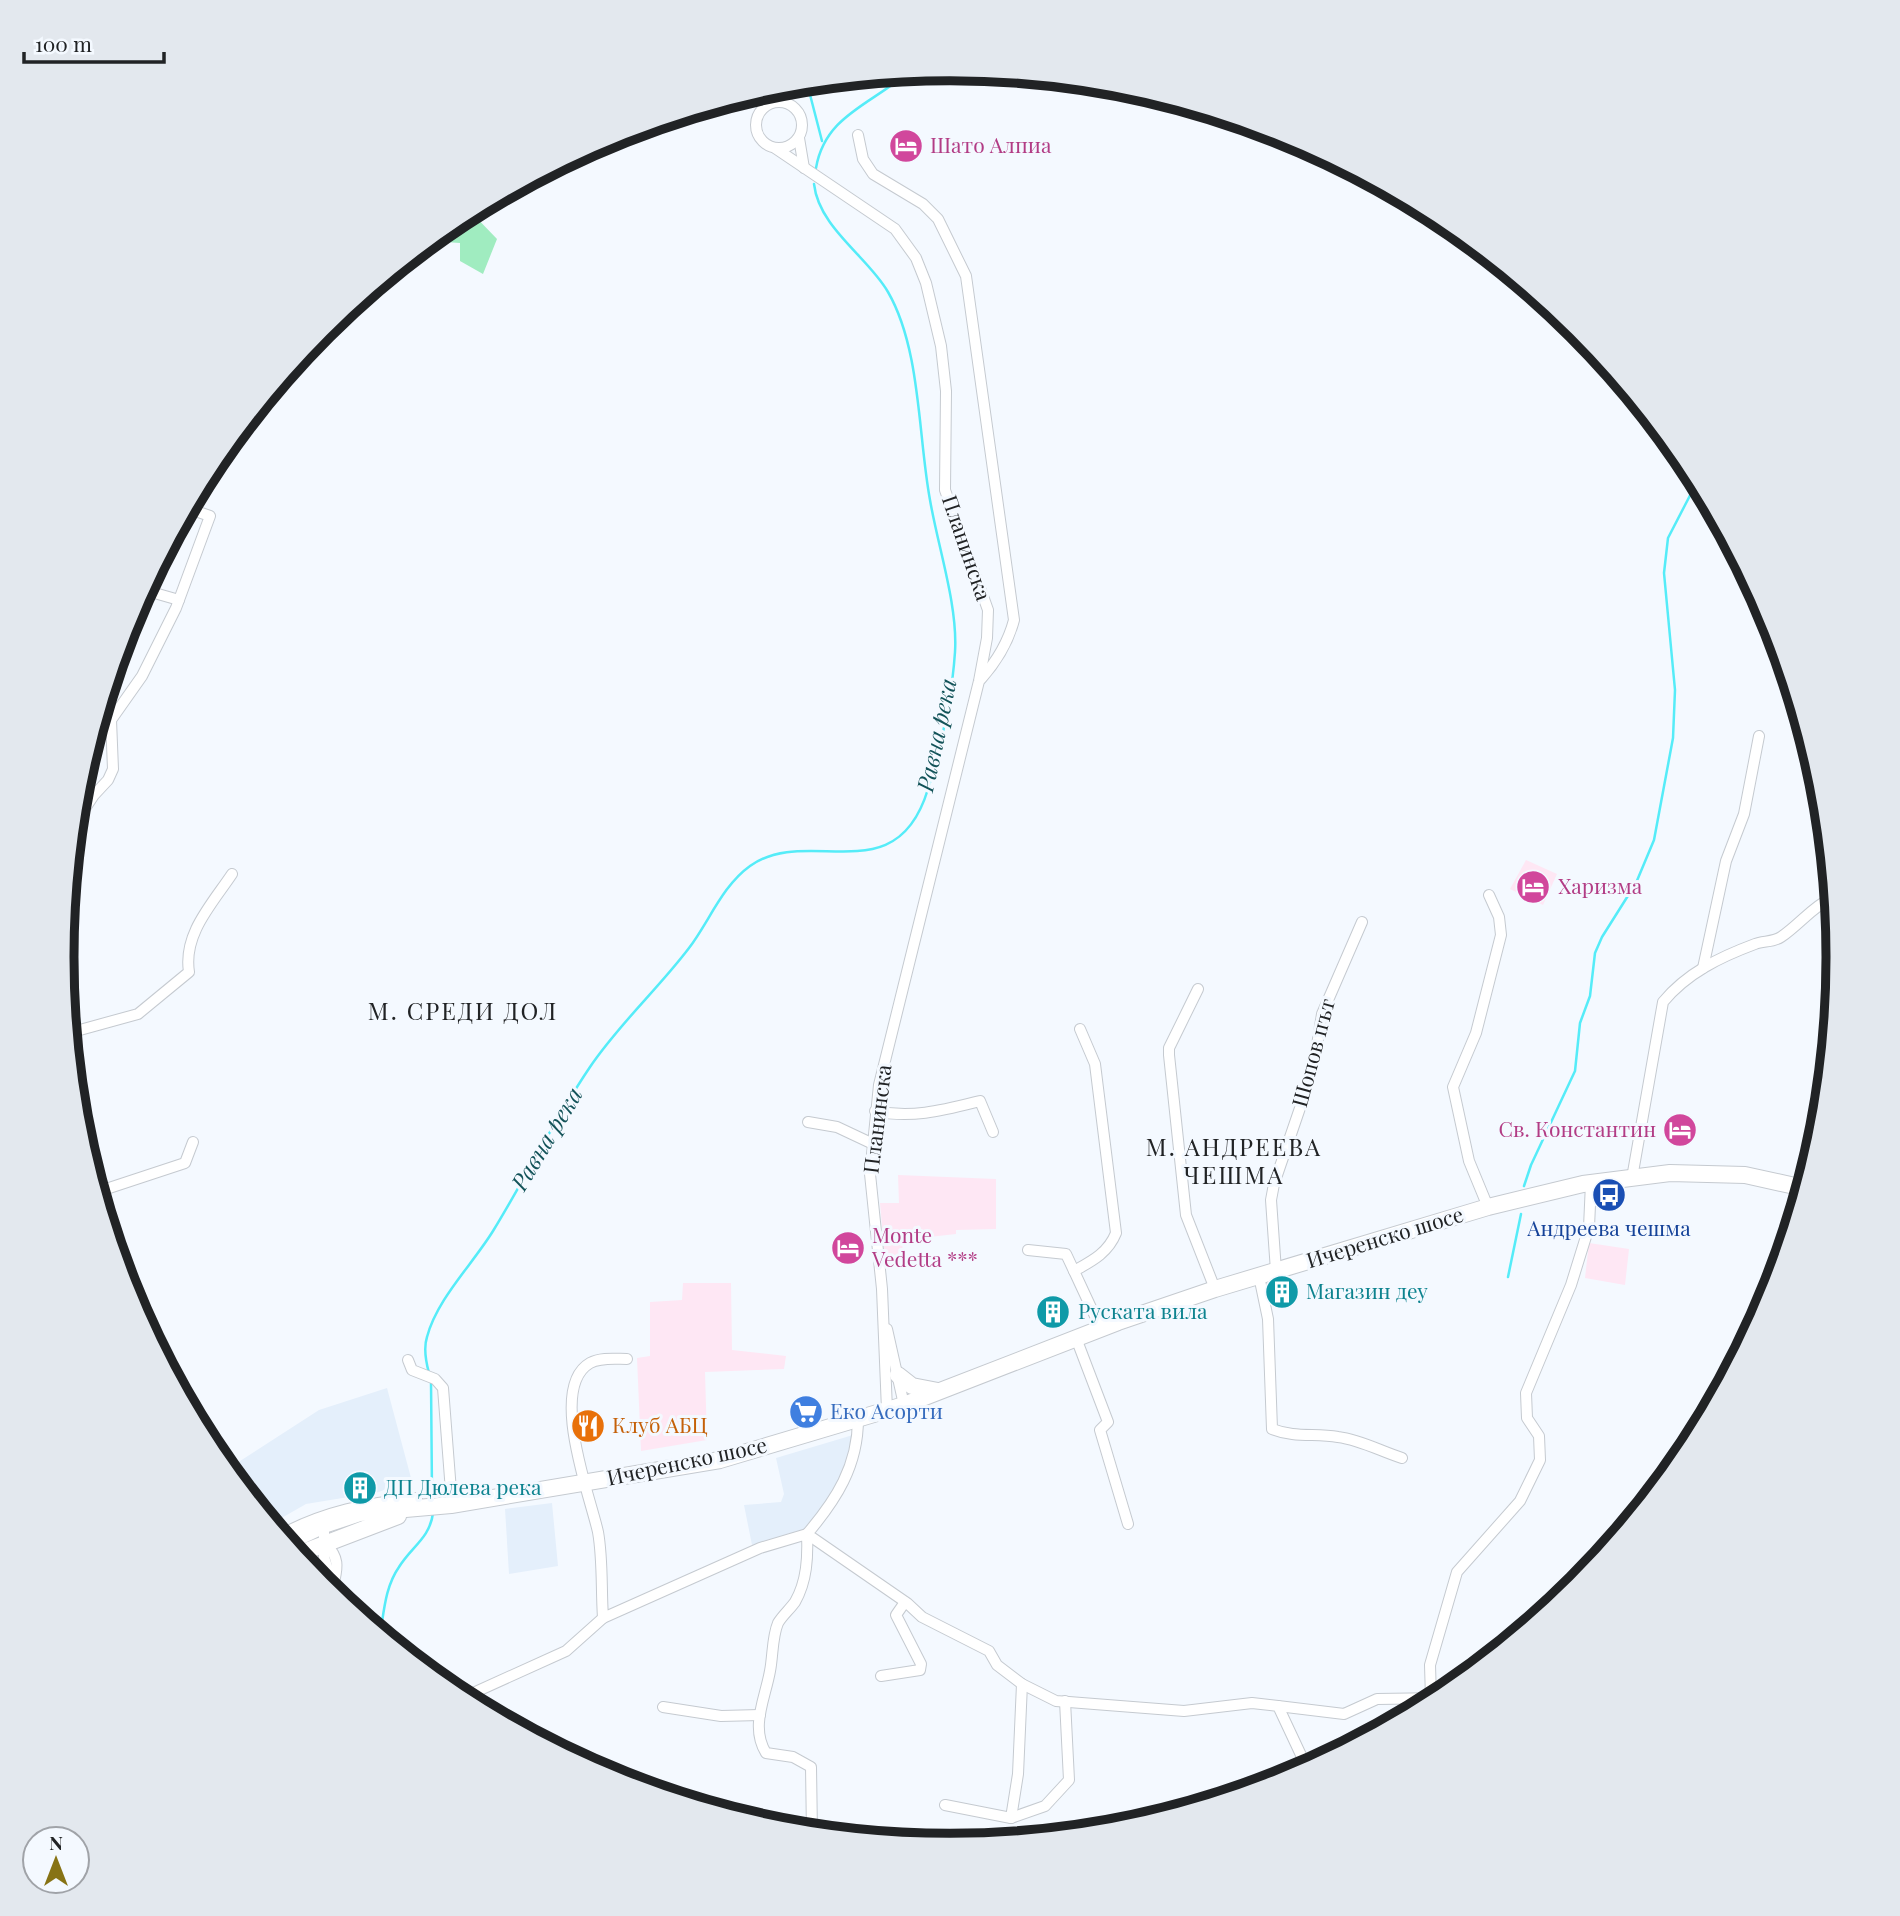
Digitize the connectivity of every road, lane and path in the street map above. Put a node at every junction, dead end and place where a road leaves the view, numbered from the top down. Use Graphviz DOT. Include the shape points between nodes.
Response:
graph roads {
  1 [pos="858,135"];
  2 [pos="799,138"];
  3 [pos="775,148"];
  4 [pos="804,168"];
  5 [pos="196,511"];
  6 [pos="154,593"];
  7 [pos="179,600"];
  8 [pos="979,681"];
  9 [pos="107,720"];
  10 [pos="111,720"];
  11 [pos="1759,736"];
  12 [pos="87,805"];
  13 [pos="232,874"];
  14 [pos="1489,895"];
  15 [pos="1825,901"];
  16 [pos="1362,922"];
  17 [pos="1703,968"];
  18 [pos="1199,989"];
  19 [pos="1080,1029"];
  20 [pos="77,1031"];
  21 [pos="875,1111"];
  22 [pos="808,1122"];
  23 [pos="993,1132"];
  24 [pos="193,1142"];
  25 [pos="871,1143"];
  26 [pos="1632,1178"];
  27 [pos="1591,1183"];
  28 [pos="1797,1186"];
  29 [pos="104,1190"];
  30 [pos="1488,1207"];
  31 [pos="1028,1250"];
  32 [pos="1074,1271"];
  33 [pos="1276,1271"];
  34 [pos="1259,1276"];
  35 [pos="1215,1289"];
  36 [pos="883,1308"];
  37 [pos="1101,1329"];
  38 [pos="1076,1338"];
  39 [pos="627,1359"];
  40 [pos="408,1360"];
  41 [pos="898,1375"];
  42 [pos="940,1391"];
  43 [pos="904,1405"];
  44 [pos="887,1410"];
  45 [pos="858,1419"];
  46 [pos="1402,1458"];
  47 [pos="584,1484"];
  48 [pos="417,1503"];
  49 [pos="452,1504"];
  50 [pos="1128,1524"];
  51 [pos="324,1525"];
  52 [pos="287,1531"];
  53 [pos="807,1534"];
  54 [pos="294,1539"];
  55 [pos="326,1544"];
  56 [pos="305,1552"];
  57 [pos="329,1576"];
  58 [pos="905,1602"];
  59 [pos="603,1618"];
  60 [pos="881,1676"];
  61 [pos="1022,1684"];
  62 [pos="1435,1688"];
  63 [pos="473,1693"];
  64 [pos="1419,1698"];
  65 [pos="1065,1701"];
  66 [pos="1278,1706"];
  67 [pos="663,1707"];
  68 [pos="760,1715"];
  69 [pos="1303,1760"];
  70 [pos="945,1805"];
  71 [pos="1012,1818"];
  72 [pos="812,1823"];
  1 -- 8 [label="street" via="863,159 873,174 923,204 938,219 966,276 1014,620 994,664"];
  2 -- 3 [label="street" via="788,147"];
  2 -- 3 [label="street" via="803,125 799,112 789,104 773,102 761,110 755,124 760,138"];
  2 -- 4 [label="street"];
  3 -- 4 [label="street, Планинска"];
  4 -- 8 [label="street, Планинска" via="895,229 916,258 926,284 946,391 945,490 988,610"];
  5 -- 7 [label="street" via="209,516"];
  6 -- 7 [label="street"];
  7 -- 10 [label="street" via="142,676"];
  8 -- 21 [label="street, Планинска"];
  9 -- 10 [label="street"];
  10 -- 12 [label="street" via="113,769"];
  11 -- 17 [label="street" via="1744,814 1726,861 1704,947"];
  13 -- 20 [label="street" via="202,917 186,955 189,972 138,1014"];
  14 -- 30 [label="street" via="1501,935 1476,1033 1453,1087 1469,1161"];
  15 -- 17 [label="street" via="1779,939 1759,942"];
  16 -- 33 [label="street, Шопов път" via="1322,1014 1313,1070 1274,1184"];
  17 -- 26 [label="street" via="1663,1002"];
  18 -- 35 [label="street" via="1169,1055 1186,1215"];
  19 -- 32 [label="street" via="1095,1064 1116,1233 1101,1255"];
  21 -- 23 [label="street" via="931,1113 980,1101"];
  21 -- 25 [label="street, Планинска"];
  22 -- 25 [label="street" via="837,1127"];
  24 -- 29 [label="street" via="185,1163"];
  25 -- 36 [label="street, Планинска"];
  26 -- 27 [label="street, Ичеренско шосе"];
  26 -- 28 [label="street, Ичеренско шосе" via="1670,1173 1745,1175"];
  27 -- 30 [label="street, Ичеренско шосе"];
  27 -- 62 [label="street" via="1589,1227 1572,1285 1526,1393 1527,1418 1539,1436 1540,1460 1520,1501 1457,1572 1430,1665"];
  30 -- 33 [label="street, Ичеренско шосе"];
  31 -- 32 [label="street" via="1066,1254"];
  32 -- 37 [label="street"];
  33 -- 34 [label="street, Ичеренско шосе"];
  34 -- 35 [label="street, Ичеренско шосе"];
  34 -- 46 [label="street" via="1268,1320 1272,1429 1290,1436 1359,1441"];
  35 -- 37 [label="street, Ичеренско шосе"];
  36 -- 41 [label="street"];
  36 -- 44 [label="street"];
  37 -- 38 [label="street, Ичеренско шосе"];
  38 -- 42 [label="street, Ичеренско шосе"];
  38 -- 50 [label="street" via="1108,1422 1100,1430"];
  39 -- 47 [label="street" via="593,1361 583,1368 576,1383 572,1419"];
  40 -- 49 [label="street" via="412,1370 435,1378 443,1388"];
  41 -- 42 [label="street" via="912,1386"];
  41 -- 43 [label="street"];
  42 -- 43 [label="street, Ичеренско шосе"];
  43 -- 44 [label="street, Ичеренско шосе"];
  44 -- 45 [label="street, Ичеренско шосе"];
  45 -- 47 [label="street, Ичеренско шосе" via="720,1460"];
  45 -- 53 [label="street" via="858,1441 839,1494"];
  47 -- 49 [label="street, Ичеренско шосе"];
  47 -- 59 [label="street" via="597,1531"];
  48 -- 49 [label="street, Ичеренско шосе"];
  48 -- 51 [label="street"];
  48 -- 52 [label="street" via="363,1503"];
  48 -- 55 [label="street"];
  51 -- 54 [label="street"];
  51 -- 55 [label="street"];
  53 -- 58 [label="street"];
  53 -- 59 [label="street" via="760,1548"];
  53 -- 68 [label="street" via="804,1580 797,1599 778,1624"];
  55 -- 56 [label="street"];
  55 -- 57 [label="street"];
  58 -- 60 [label="street" via="896,1615 921,1664 920,1671"];
  58 -- 61 [label="street" via="922,1617 989,1651 997,1665"];
  59 -- 63 [label="street" via="566,1651"];
  61 -- 65 [label="street"];
  61 -- 71 [label="street"];
  64 -- 66 [label="street" via="1377,1699 1344,1714"];
  65 -- 66 [label="street" via="1184,1711 1252,1703"];
  65 -- 71 [label="street" via="1069,1780 1045,1806"];
  66 -- 69 [label="street"];
  67 -- 68 [label="street" via="721,1716"];
  68 -- 72 [label="street" via="759,1741 766,1753 793,1757 811,1767"];
  70 -- 71 [label="street"];
}
